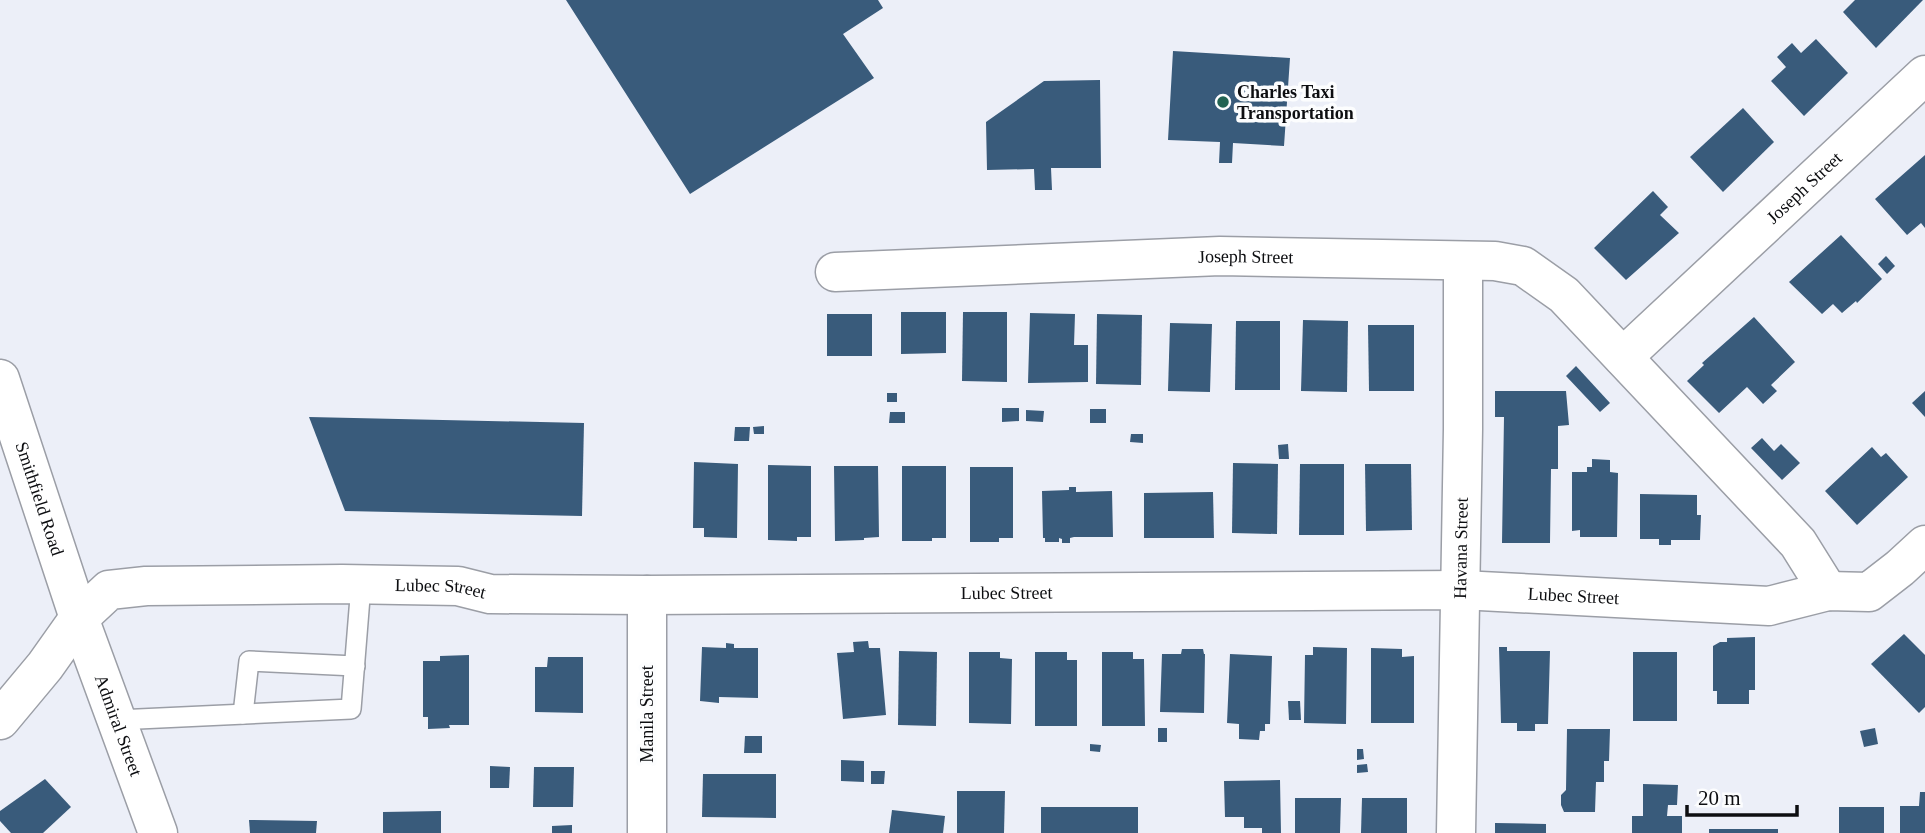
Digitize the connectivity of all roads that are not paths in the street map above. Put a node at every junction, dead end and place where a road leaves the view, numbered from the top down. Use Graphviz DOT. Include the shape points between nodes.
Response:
graph roads {
  1 [pos="1925,75"];
  2 [pos="1463,262"];
  3 [pos="835,272"];
  4 [pos="1623,357"];
  5 [pos="0,379"];
  6 [pos="1925,545"];
  7 [pos="361,585"];
  8 [pos="1461,590"];
  9 [pos="1828,591"];
  10 [pos="647,595"];
  11 [pos="79,618"];
  12 [pos="355,666"];
  13 [pos="243,714"];
  14 [pos="0,720"];
  15 [pos="117,720"];
  16 [pos="158,833"];
  17 [pos="647,833"];
  18 [pos="1456,833"];
  1 -- 4 [label="street, Joseph Street"];
  2 -- 3 [label="street, Joseph Street" via="1220,256"];
  2 -- 4 [label="street, Joseph Street" via="1522,266 1564,295"];
  2 -- 8 [label="street, Havana Street"];
  4 -- 9 [label="street, Joseph Street" via="1798,543"];
  5 -- 11 [label="street, Smithfield Road"];
  6 -- 9 [label="street, Lubec Street" via="1869,592"];
  7 -- 10 [label="street, Lubec Street" via="458,586 490,594"];
  7 -- 11 [label="street, Lubec Street" via="109,590"];
  7 -- 12 [label="lane"];
  8 -- 9 [label="street, Lubec Street" via="1756,606"];
  8 -- 10 [label="street, Lubec Street"];
  8 -- 18 [label="street, Havana Street"];
  10 -- 17 [label="street, Manila Street"];
  11 -- 14 [label="street, Lubec Street"];
  11 -- 15 [label="street, Admiral Street"];
  12 -- 13 [label="lane" via="351,709"];
  12 -- 13 [label="lane" via="248,661"];
  13 -- 15 [label="lane"];
  15 -- 16 [label="street, Admiral Street"];
}
